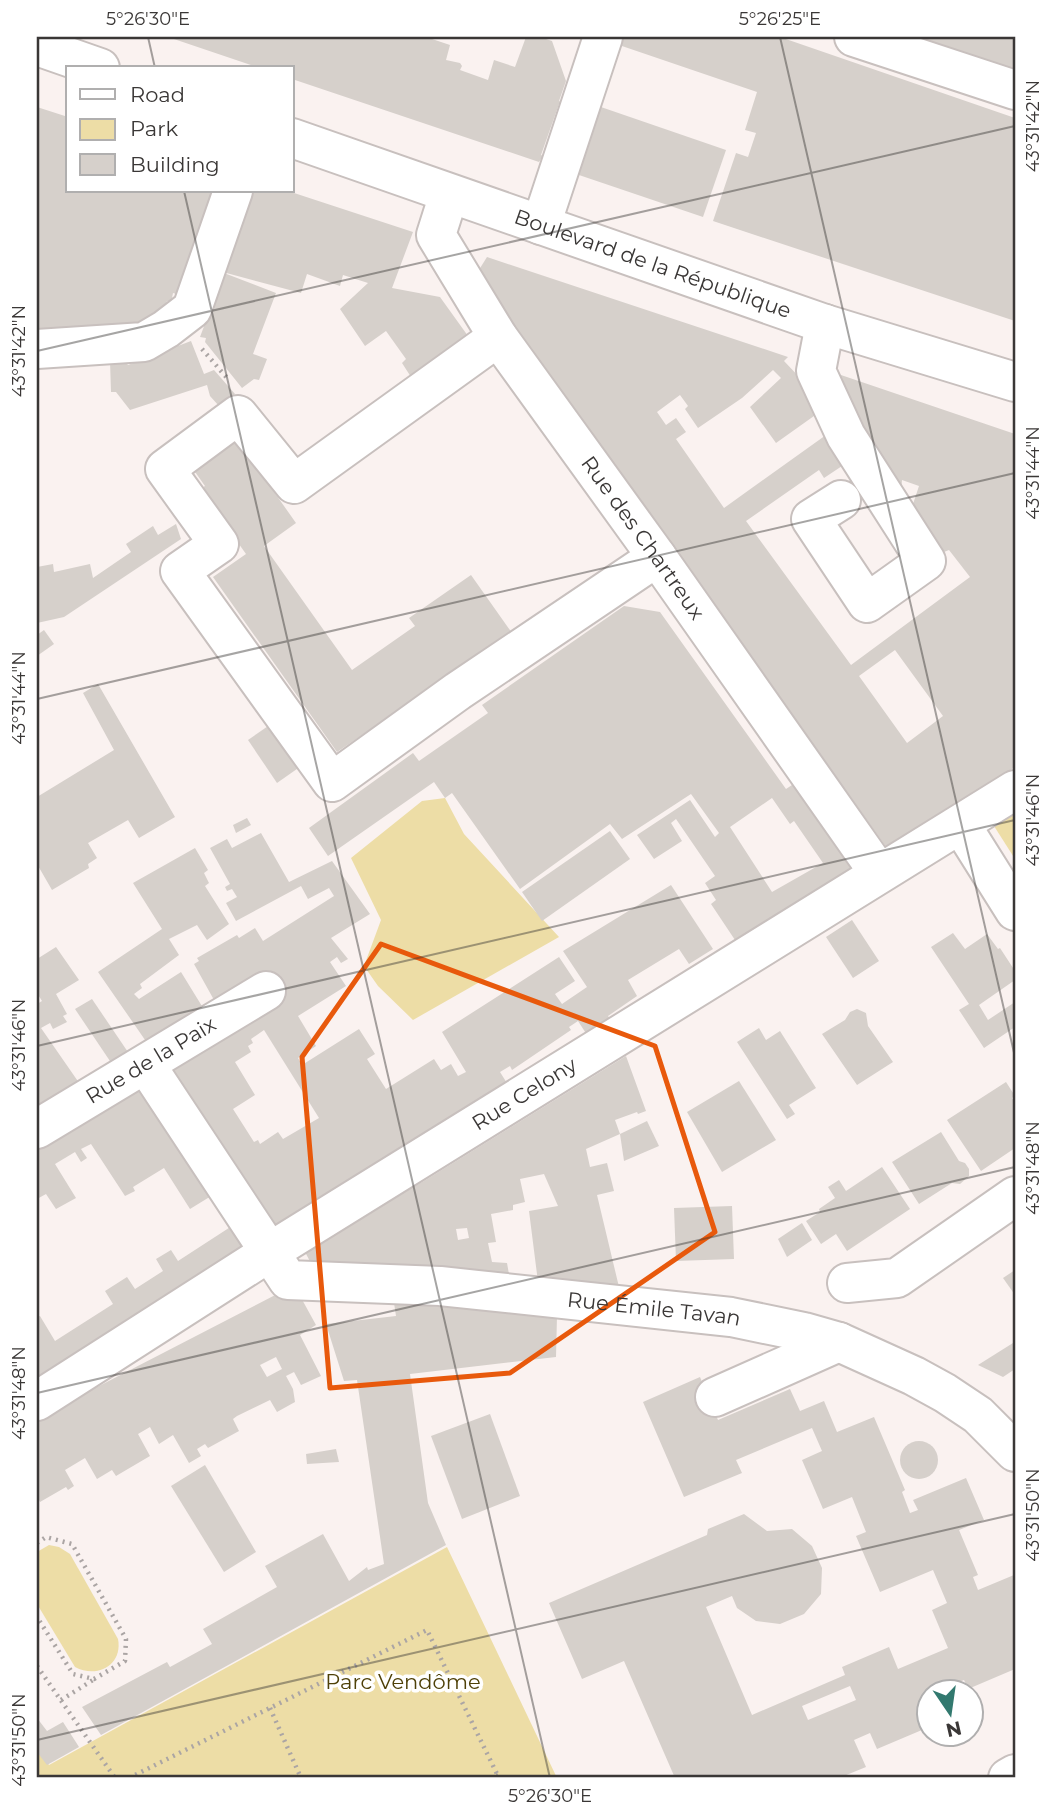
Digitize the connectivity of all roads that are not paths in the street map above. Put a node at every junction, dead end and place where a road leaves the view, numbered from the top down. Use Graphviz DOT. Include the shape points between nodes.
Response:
graph roads {
  1 [pos="603,37"];
  2 [pos="854,37"];
  3 [pos="37,46"];
  4 [pos="94,66"];
  5 [pos="1015,90"];
  6 [pos="294,139"];
  7 [pos="233,192"];
  8 [pos="449,194"];
  9 [pos="541,225"];
  10 [pos="825,324"];
  11 [pos="498,337"];
  12 [pos="37,349"];
  13 [pos="1015,382"];
  14 [pos="841,500"];
  15 [pos="657,557"];
  16 [pos="1015,790"];
  17 [pos="961,825"];
  18 [pos="879,873"];
  19 [pos="1015,911"];
  20 [pos="266,991"];
  21 [pos="146,1065"];
  22 [pos="37,1129"];
  23 [pos="1015,1196"];
  24 [pos="269,1253"];
  25 [pos="847,1283"];
  26 [pos="839,1342"];
  27 [pos="715,1396"];
  28 [pos="37,1401"];
  29 [pos="1015,1452"];
  30 [pos="1015,1774"];
  31 [pos="1008,1778"];
  1 -- 9 [label="street"];
  2 -- 5 [label="street"];
  3 -- 4 [label="street"];
  6 -- 8 [label="street, Boulevard de la République"];
  7 -- 12 [label="street" via="192,309 144,342"];
  8 -- 9 [label="street, Boulevard de la République"];
  8 -- 11 [label="street, Rue des Chartreux" via="436,235"];
  9 -- 10 [label="street, Boulevard de la République"];
  10 -- 13 [label="street, Boulevard de la République"];
  10 -- 14 [label="street" via="816,371 846,436 926,561 867,603 811,519"];
  11 -- 15 [label="street, Rue des Chartreux"];
  11 -- 15 [label="street" via="294,484 238,415 165,469 219,544 180,571 332,782"];
  15 -- 18 [label="street, Rue des Chartreux"];
  16 -- 17 [label="street, Rue Celony"];
  17 -- 18 [label="street, Rue Celony"];
  17 -- 19 [label="street"];
  18 -- 24 [label="street, Rue Celony"];
  20 -- 21 [label="street, Rue de la Paix"];
  21 -- 22 [label="street, Rue de la Paix"];
  21 -- 24 [label="street"];
  23 -- 25 [label="street" via="897,1278"];
  24 -- 26 [label="street, Rue Émile Tavan" via="289,1280 440,1286 731,1317"];
  24 -- 28 [label="street, Rue Celony"];
  26 -- 27 [label="street"];
  26 -- 29 [label="street, Rue Émile Tavan" via="945,1393 978,1415"];
  30 -- 31 [label="street"];
}
